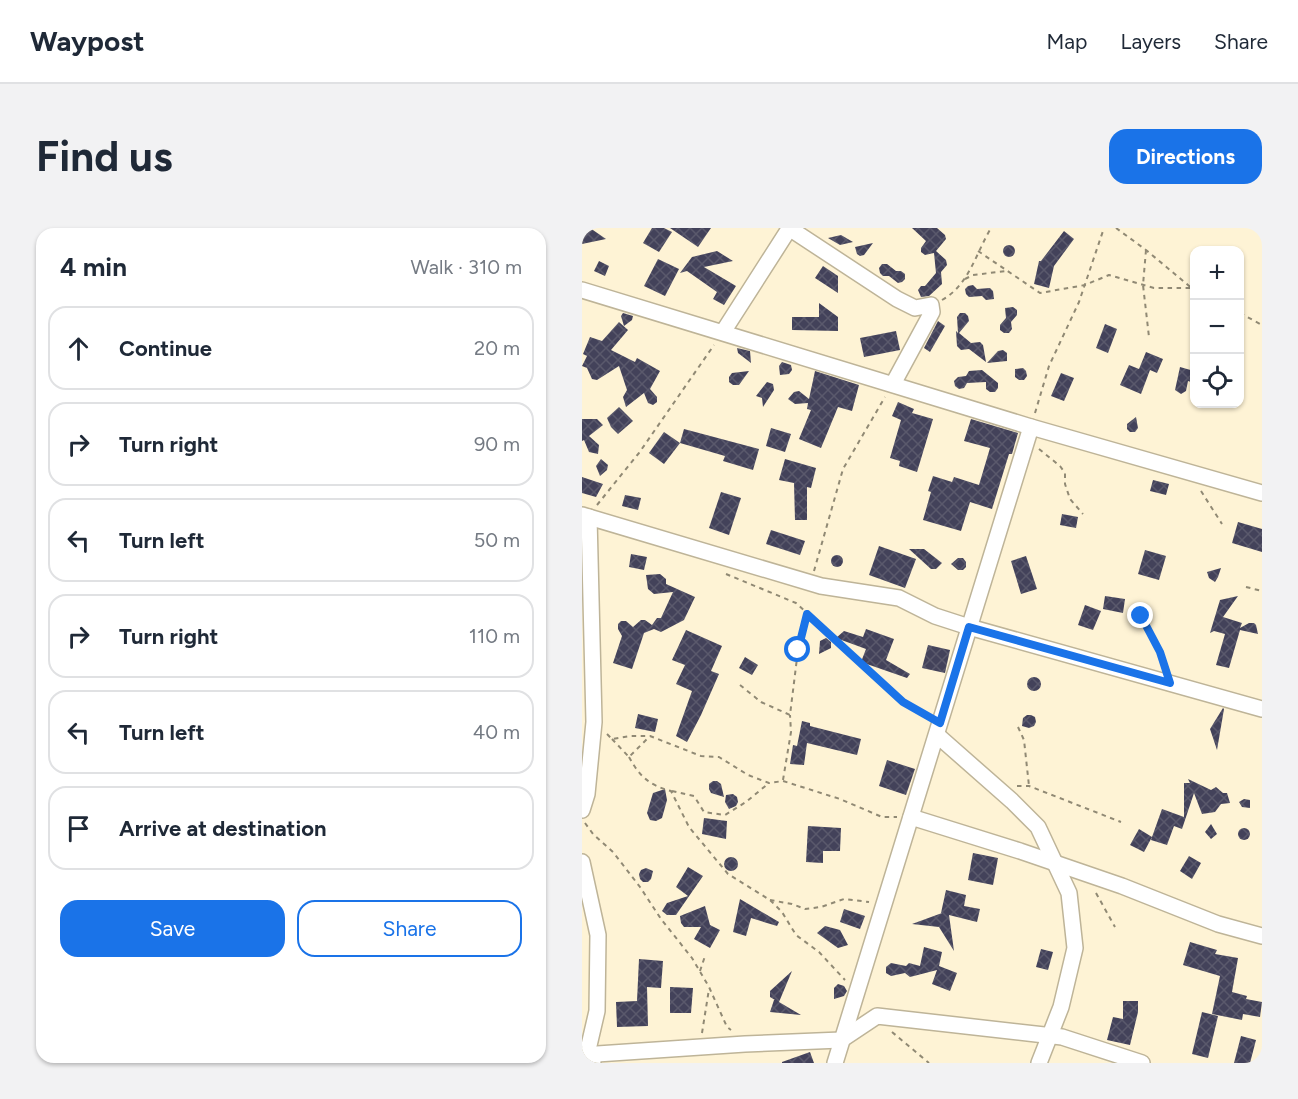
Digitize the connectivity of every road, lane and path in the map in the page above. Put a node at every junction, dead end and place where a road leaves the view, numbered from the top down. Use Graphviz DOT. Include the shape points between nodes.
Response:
graph roads {
  1 [pos="789,228"];
  2 [pos="991,228"];
  3 [pos="1104,228"];
  4 [pos="1116,228"];
  5 [pos="1146,250"];
  6 [pos="978,251"];
  7 [pos="1008,271"];
  8 [pos="963,281"];
  9 [pos="1085,285"];
  10 [pos="1143,285"];
  11 [pos="1190,288"];
  12 [pos="582,290"];
  13 [pos="931,305"];
  14 [pos="1244,316"];
  15 [pos="1262,325"];
  16 [pos="723,332"];
  17 [pos="1149,337"];
  18 [pos="893,384"];
  19 [pos="1029,433"];
  20 [pos="1188,472"];
  21 [pos="1262,493"];
  22 [pos="1083,514"];
  23 [pos="586,516"];
  24 [pos="1222,524"];
  25 [pos="724,573"];
  26 [pos="810,582"];
  27 [pos="1246,586"];
  28 [pos="1262,591"];
  29 [pos="1132,611"];
  30 [pos="807,614"];
  31 [pos="969,627"];
  32 [pos="1170,683"];
  33 [pos="740,685"];
  34 [pos="1262,709"];
  35 [pos="790,715"];
  36 [pos="588,721"];
  37 [pos="1018,727"];
  38 [pos="938,729"];
  39 [pos="650,736"];
  40 [pos="612,739"];
  41 [pos="630,757"];
  42 [pos="783,781"];
  43 [pos="769,783"];
  44 [pos="995,786"];
  45 [pos="1029,786"];
  46 [pos="671,791"];
  47 [pos="582,810"];
  48 [pos="911,817"];
  49 [pos="582,818"];
  50 [pos="1121,822"];
  51 [pos="582,862"];
  52 [pos="1056,863"];
  53 [pos="1086,874"];
  54 [pos="770,900"];
  55 [pos="884,904"];
  56 [pos="1115,927"];
  57 [pos="1262,936"];
  58 [pos="705,956"];
  59 [pos="700,971"];
  60 [pos="709,987"];
  61 [pos="856,994"];
  62 [pos="877,1017"];
  63 [pos="1050,1037"];
  64 [pos="841,1040"];
  65 [pos="745,1044"];
  66 [pos="699,1048"];
  67 [pos="588,1057"];
  68 [pos="835,1063"];
  69 [pos="929,1063"];
  70 [pos="1039,1063"];
  71 [pos="1142,1063"];
  1 -- 13 [label="street" via="897,299 915,308"];
  1 -- 16 [label="street"];
  2 -- 6 [label="path"];
  3 -- 9 [label="path"];
  4 -- 5 [label="path"];
  5 -- 10 [label="path"];
  5 -- 11 [label="path"];
  6 -- 7 [label="path"];
  6 -- 8 [label="path"];
  7 -- 8 [label="path" via="973,275"];
  7 -- 9 [label="path" via="1041,293"];
  8 -- 13 [label="path" via="954,293"];
  9 -- 10 [label="path" via="1109,275"];
  9 -- 19 [label="path" via="1049,366"];
  10 -- 11 [label="path"];
  10 -- 17 [label="path"];
  12 -- 16 [label="street"];
  13 -- 18 [label="street" via="932,312"];
  14 -- 15 [label="path"];
  16 -- 18 [label="street"];
  16 -- 23 [label="path" via="645,445"];
  18 -- 19 [label="street"];
  18 -- 26 [label="path" via="843,470"];
  19 -- 20 [label="street"];
  19 -- 22 [label="path" via="1065,473 1070,499"];
  19 -- 31 [label="street"];
  20 -- 21 [label="street"];
  20 -- 24 [label="path"];
  23 -- 26 [label="street"];
  23 -- 36 [label="street"];
  25 -- 30 [label="path" via="796,603"];
  26 -- 31 [label="street" via="899,598"];
  27 -- 28 [label="path"];
  29 -- 32 [label="path" via="1141,616 1160,652"];
  30 -- 35 [label="path"];
  30 -- 38 [label="path"];
  31 -- 32 [label="street"];
  31 -- 38 [label="street"];
  32 -- 34 [label="street"];
  33 -- 35 [label="path" via="762,702"];
  35 -- 42 [label="path"];
  36 -- 40 [label="path"];
  36 -- 47 [label="street" via="587,794"];
  37 -- 45 [label="path" via="1024,740"];
  38 -- 44 [label="street"];
  38 -- 48 [label="street"];
  39 -- 40 [label="path"];
  39 -- 41 [label="path"];
  39 -- 43 [label="path" via="701,756 719,757"];
  40 -- 41 [label="path"];
  41 -- 46 [label="path" via="637,771 654,786"];
  42 -- 43 [label="path"];
  42 -- 48 [label="path" via="882,817"];
  43 -- 46 [label="path" via="725,814 704,812 694,796"];
  44 -- 45 [label="path"];
  44 -- 52 [label="street" via="1038,827"];
  45 -- 50 [label="path"];
  46 -- 54 [label="path" via="689,827 728,874"];
  48 -- 52 [label="street"];
  48 -- 55 [label="street"];
  49 -- 59 [label="path" via="640,887"];
  51 -- 67 [label="street" via="598,935 597,1011"];
  52 -- 53 [label="street"];
  52 -- 63 [label="street" via="1069,893 1075,948"];
  53 -- 56 [label="path"];
  53 -- 57 [label="street" via="1218,924"];
  54 -- 55 [label="path" via="805,909 844,899"];
  54 -- 61 [label="path" via="796,935 819,952"];
  55 -- 61 [label="street"];
  58 -- 59 [label="path"];
  59 -- 60 [label="path"];
  60 -- 65 [label="path" via="727,1027"];
  60 -- 66 [label="path"];
  61 -- 64 [label="street"];
  62 -- 63 [label="street"];
  62 -- 64 [label="street"];
  62 -- 69 [label="path"];
  63 -- 70 [label="street"];
  63 -- 71 [label="street" via="1062,1037"];
  64 -- 65 [label="street"];
  64 -- 68 [label="street"];
  65 -- 66 [label="street"];
  66 -- 67 [label="street"];
}
